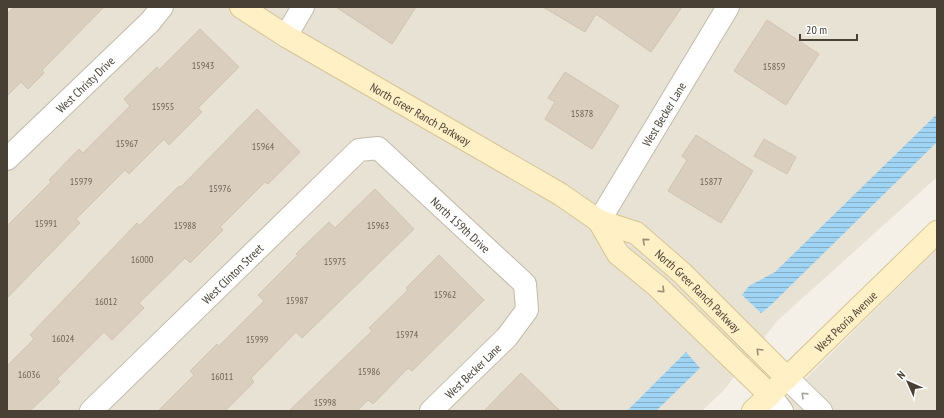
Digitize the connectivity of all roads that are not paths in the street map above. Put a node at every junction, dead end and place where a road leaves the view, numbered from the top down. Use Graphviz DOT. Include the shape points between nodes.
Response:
graph roads {
  1 [pos="162,7"];
  2 [pos="242,7"];
  3 [pos="303,7"];
  4 [pos="728,7"];
  5 [pos="286,36"];
  6 [pos="378,148"];
  7 [pos="7,159"];
  8 [pos="599,221"];
  9 [pos="937,232"];
  10 [pos="527,310"];
  11 [pos="787,378"];
  12 [pos="776,403"];
  13 [pos="91,411"];
  14 [pos="431,411"];
  15 [pos="753,411"];
  16 [pos="821,411"];
  1 -- 7 [label="street, West Christy Drive" via="150,22"];
  2 -- 5 [label="street, North Greer Ranch Parkway"];
  3 -- 5 [label="street"];
  4 -- 8 [label="street, West Becker Lane"];
  5 -- 8 [label="street, North Greer Ranch Parkway" via="560,194"];
  6 -- 10 [label="street, North 159th Drive" via="525,284"];
  6 -- 13 [label="street, West Clinton Street" via="359,150"];
  11 -- 8 [label="street, North Greer Ranch Parkway, one-way" via="682,273 636,233"];
  8 -- 12 [label="street, North Greer Ranch Parkway, one-way" via="618,254 658,286"];
  9 -- 11 [label="street, West Peoria Avenue"];
  10 -- 14 [label="street, West Becker Lane" via="507,337"];
  11 -- 12 [label="street, West Peoria Avenue"];
  16 -- 11 [label="street, one-way"];
  12 -- 15 [label="street, West Peoria Avenue"];
}
